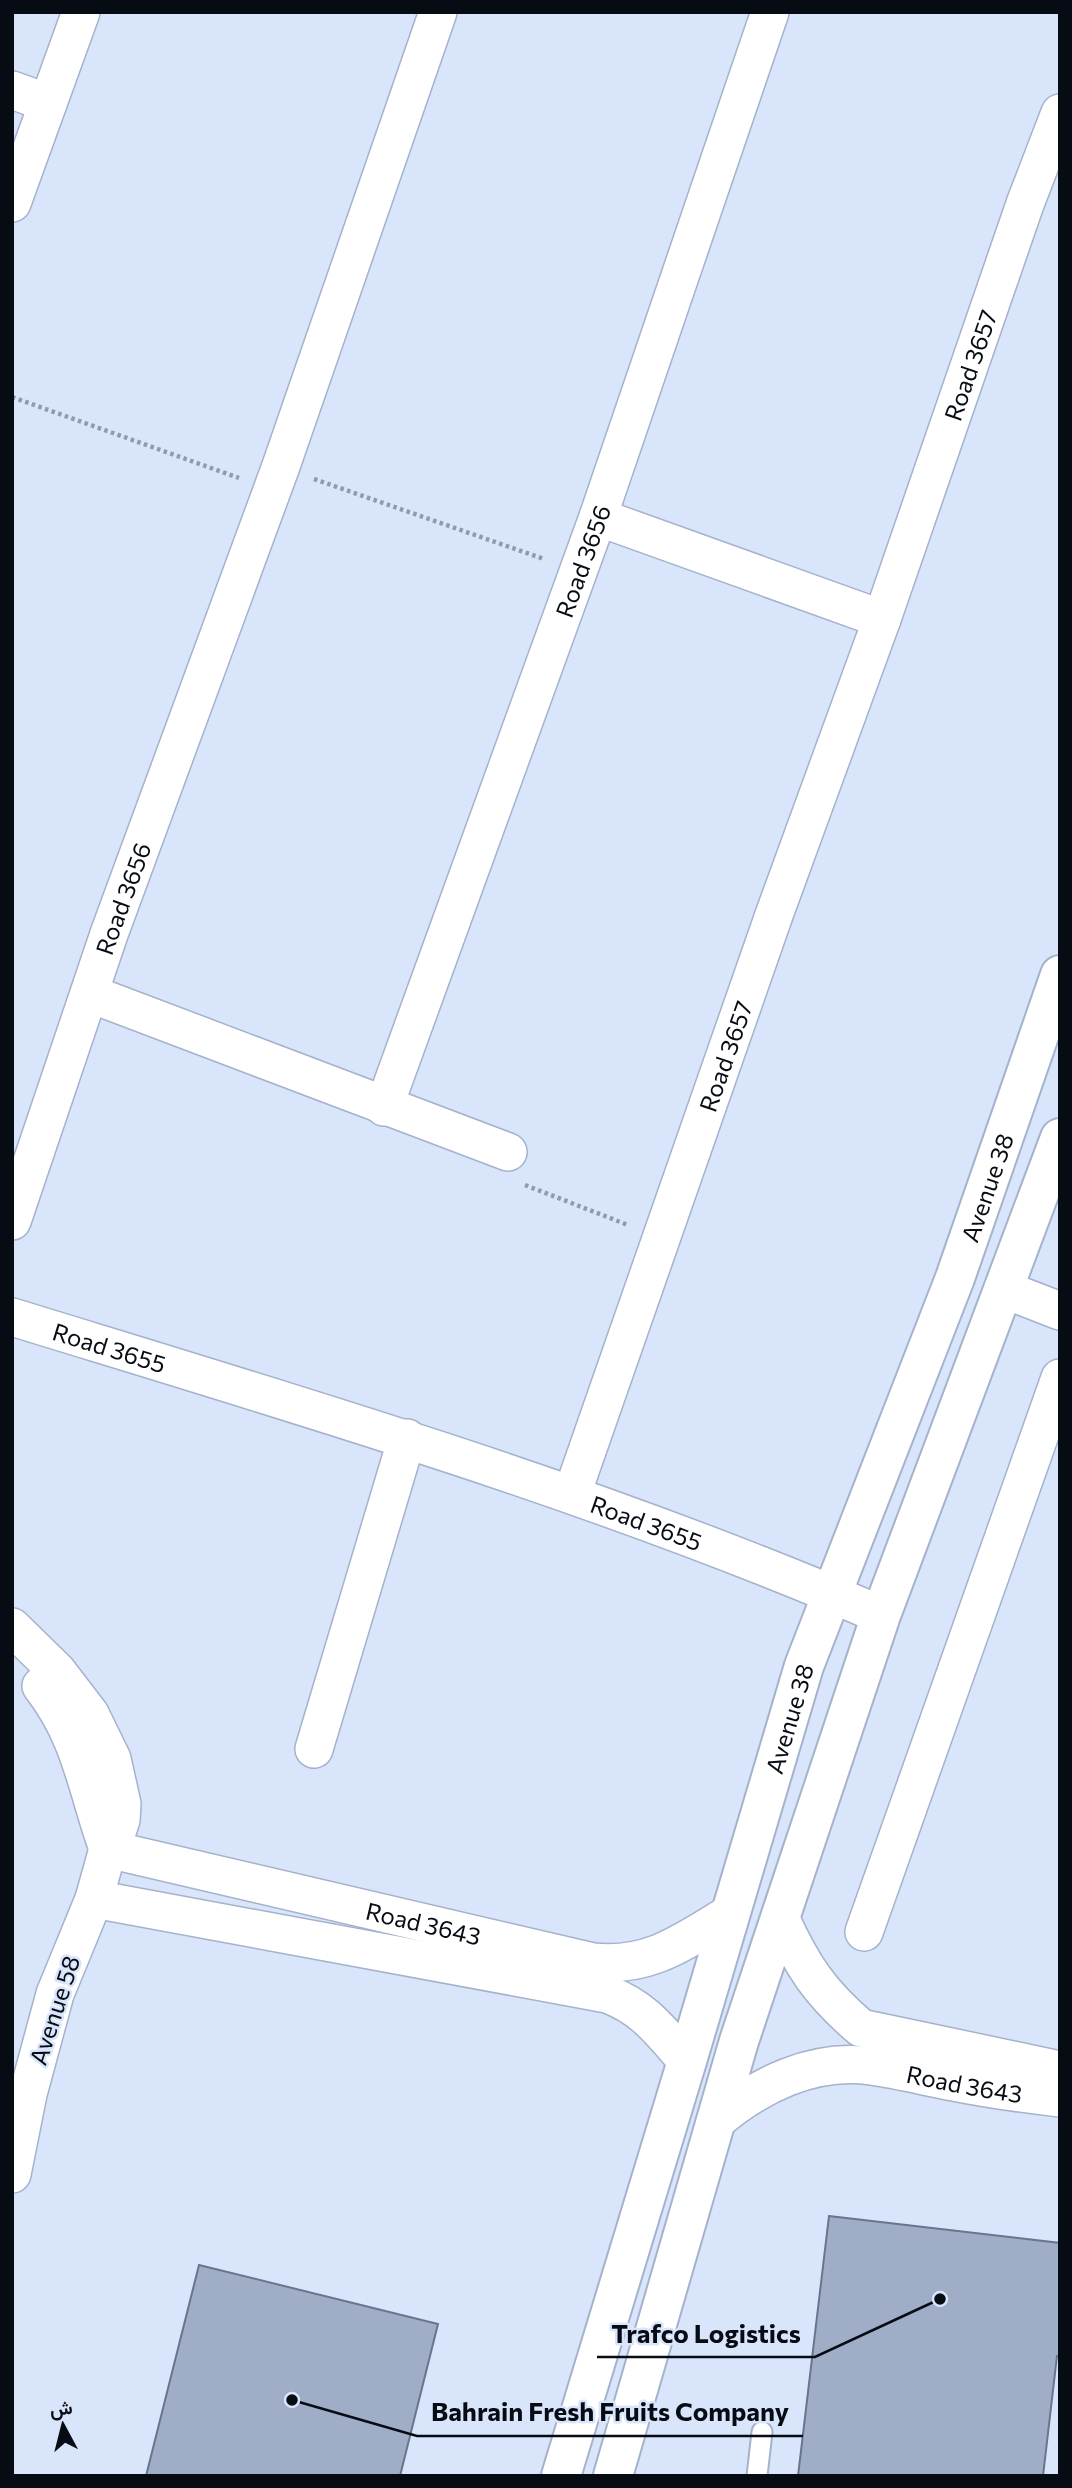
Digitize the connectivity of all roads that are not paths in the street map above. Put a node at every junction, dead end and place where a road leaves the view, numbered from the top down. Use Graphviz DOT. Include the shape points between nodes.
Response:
graph roads {
  1 [pos="81,12"];
  2 [pos="438,12"];
  3 [pos="770,12"];
  4 [pos="12,90"];
  5 [pos="48,103"];
  6 [pos="1060,113"];
  7 [pos="12,204"];
  8 [pos="598,517"];
  9 [pos="882,619"];
  10 [pos="1060,975"];
  11 [pos="90,994"];
  12 [pos="384,1107"];
  13 [pos="1060,1138"];
  14 [pos="508,1152"];
  15 [pos="12,1221"];
  16 [pos="1003,1290"];
  17 [pos="1060,1311"];
  18 [pos="12,1317"];
  19 [pos="1060,1378"];
  20 [pos="407,1438"];
  21 [pos="572,1494"];
  22 [pos="832,1594"];
  23 [pos="881,1615"];
  24 [pos="12,1627"];
  25 [pos="12,1655"];
  26 [pos="314,1749"];
  27 [pos="108,1849"];
  28 [pos="94,1899"];
  29 [pos="732,1913"];
  30 [pos="780,1917"];
  31 [pos="864,1932"];
  32 [pos="687,2062"];
  33 [pos="1060,2070"];
  34 [pos="1060,2098"];
  35 [pos="715,2122"];
  36 [pos="12,2174"];
  37 [pos="762,2432"];
  38 [pos="561,2476"];
  39 [pos="613,2476"];
  40 [pos="757,2476"];
  1 -- 5 [label="street"];
  2 -- 11 [label="street, Road 3656"];
  3 -- 8 [label="street, Road 3656"];
  4 -- 5 [label="street"];
  5 -- 7 [label="street"];
  6 -- 9 [label="street, Road 3657"];
  8 -- 9 [label="street"];
  8 -- 12 [label="street, Road 3656"];
  9 -- 21 [label="street, Road 3657"];
  10 -- 22 [label="street, Avenue 38" via="955,1278"];
  11 -- 12 [label="street"];
  11 -- 15 [label="street, Road 3656"];
  12 -- 14 [label="street"];
  13 -- 16 [label="street, Avenue 38"];
  16 -- 17 [label="street"];
  16 -- 23 [label="street, Avenue 38"];
  18 -- 20 [label="street, Road 3655"];
  19 -- 31 [label="street"];
  20 -- 21 [label="street, Road 3655"];
  20 -- 26 [label="street"];
  21 -- 22 [label="street, Road 3655"];
  22 -- 23 [label="street, Road 3655"];
  22 -- 29 [label="street, Avenue 38" via="803,1666"];
  23 -- 30 [label="street, Avenue 38"];
  24 -- 27 [label="street" via="76,1693 112,1759 122,1804 121,1820"];
  25 -- 27 [label="street" via="54,1702 67,1725"];
  27 -- 28 [label="street, Avenue 58"];
  27 -- 29 [label="street, Road 3643" via="603,1963 630,1963 666,1952"];
  28 -- 32 [label="street, Road 3643" via="607,1994 643,2013"];
  28 -- 36 [label="street, Avenue 58" via="55,1994"];
  29 -- 32 [label="street, Avenue 38"];
  30 -- 33 [label="street, Road 3643" via="813,1979 861,2028"];
  30 -- 35 [label="street, Avenue 38"];
  32 -- 38 [label="street, Avenue 38"];
  34 -- 35 [label="street, Road 3643" via="869,2066 839,2066 810,2070 754,2091"];
  35 -- 39 [label="street, Avenue 38"];
  37 -- 40 [label="lane"];
}
